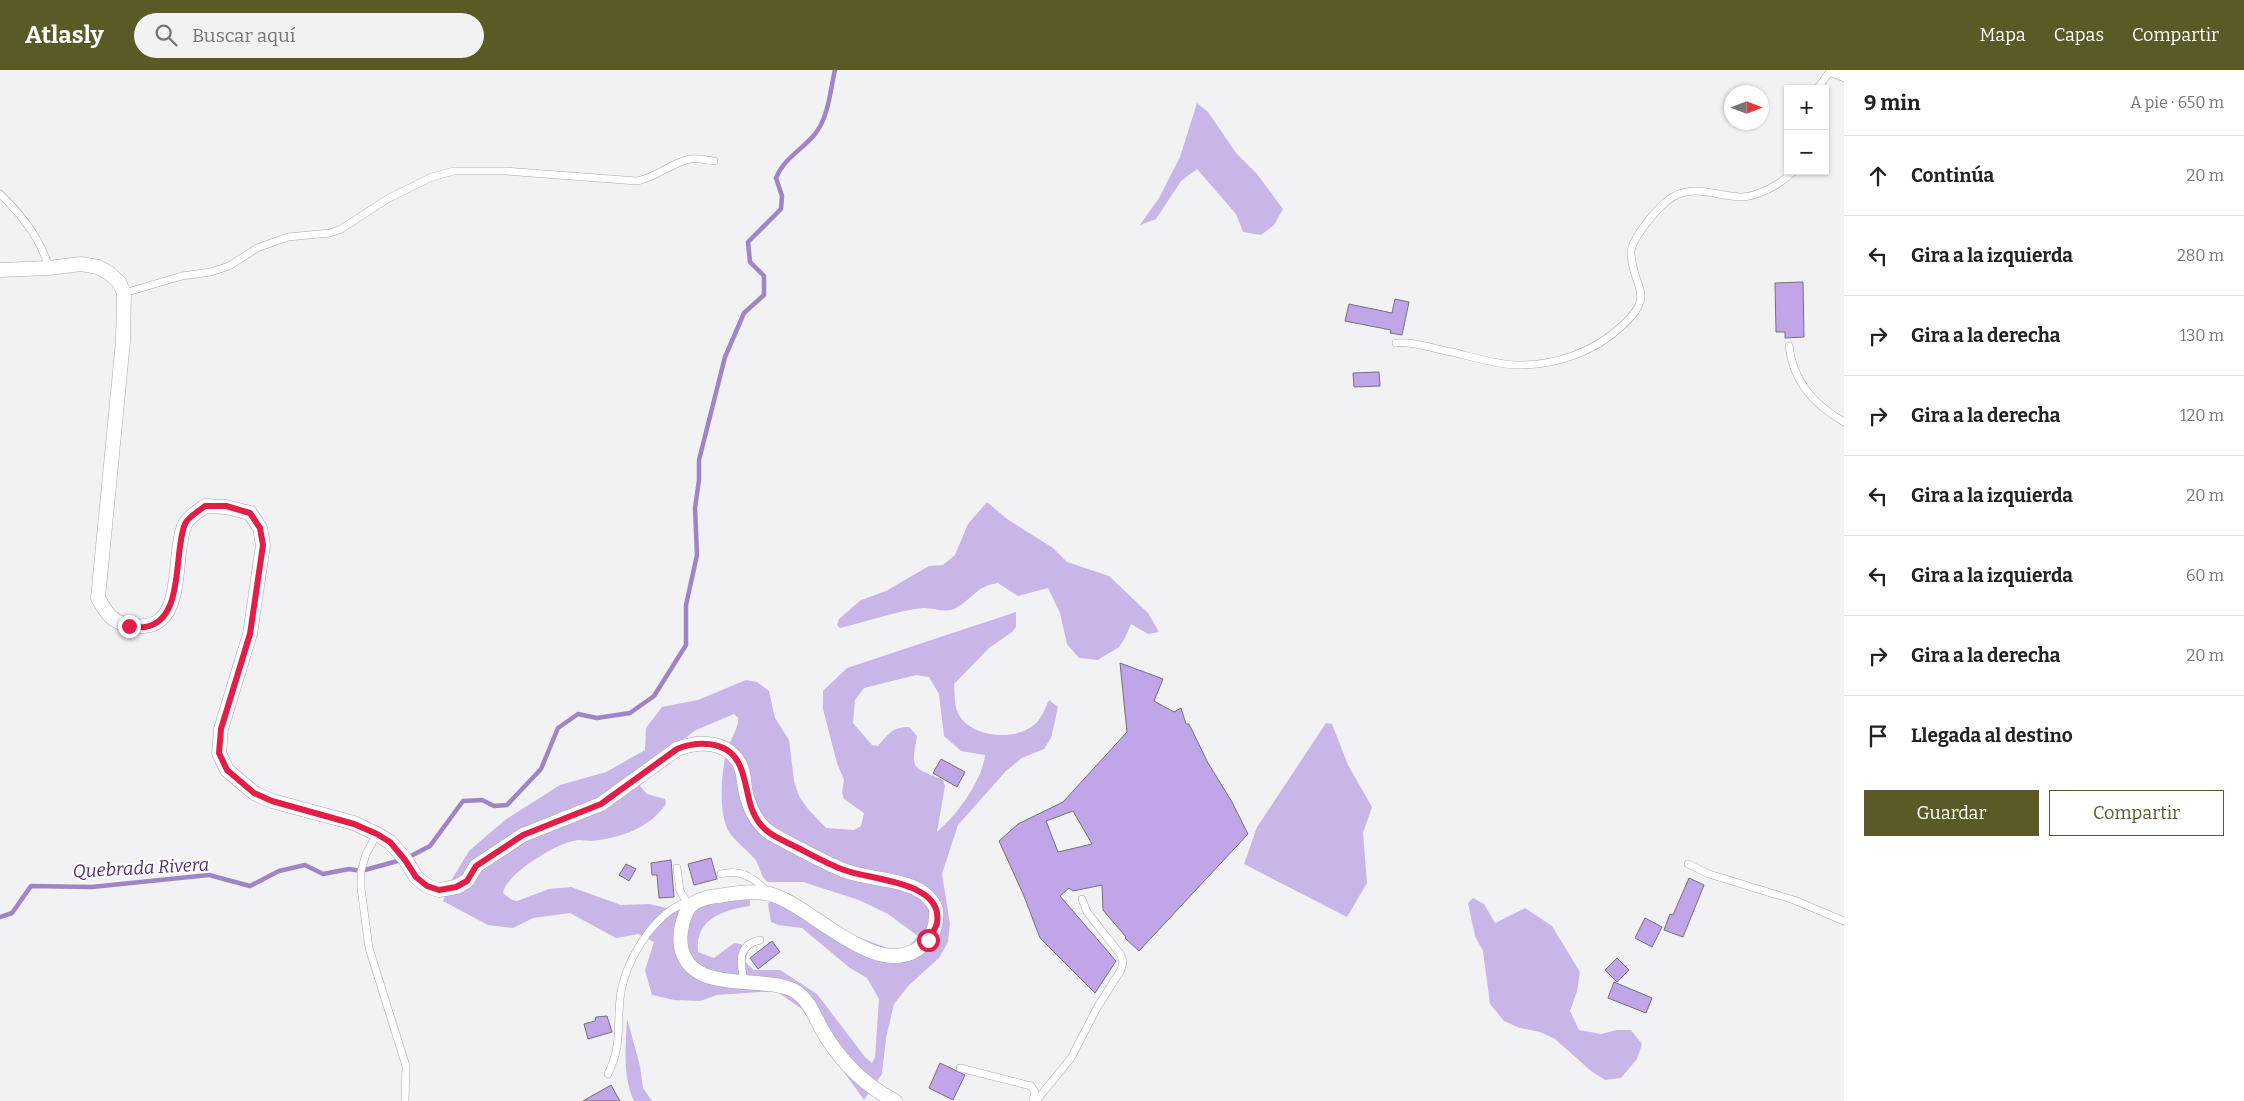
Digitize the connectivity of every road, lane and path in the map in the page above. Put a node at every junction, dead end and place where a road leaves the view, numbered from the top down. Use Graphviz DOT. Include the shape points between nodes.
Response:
graph roads {
  1 [pos="1832,70"];
  2 [pos="1844,74"];
  3 [pos="1819,85"];
  4 [pos="714,160"];
  5 [pos="1789,175"];
  6 [pos="0,194"];
  7 [pos="49,268"];
  8 [pos="0,270"];
  9 [pos="124,294"];
  10 [pos="1396,343"];
  11 [pos="1789,346"];
  12 [pos="1844,422"];
  13 [pos="377,834"];
  14 [pos="1688,864"];
  15 [pos="677,868"];
  16 [pos="721,874"];
  17 [pos="768,894"];
  18 [pos="701,899"];
  19 [pos="1082,899"];
  20 [pos="687,902"];
  21 [pos="1844,921"];
  22 [pos="760,940"];
  23 [pos="744,981"];
  24 [pos="960,1068"];
  25 [pos="608,1074"];
  26 [pos="405,1101"];
  27 [pos="895,1101"];
  28 [pos="1034,1101"];
  1 -- 2 [label="street"];
  1 -- 3 [label="lane"];
  4 -- 9 [label="lane" via="691,159 638,181 506,171 454,171 432,177 389,198 341,229 288,237 258,248 229,266"];
  5 -- 10 [label="lane" via="1755,194 1742,197 1692,190 1667,201 1632,246 1633,265 1642,295 1639,306 1621,327 1583,352 1551,362 1514,365"];
  6 -- 7 [label="lane" via="29,226"];
  7 -- 8 [label="street"];
  7 -- 9 [label="street" via="81,264 98,267 119,282"];
  9 -- 13 [label="street" via="123,341 98,598 109,618 129,626 145,627 161,620 173,601 178,552 186,522 205,506 226,506 250,513 260,528 263,545 250,634 221,729 219,753 227,770 254,793"];
  11 -- 12 [label="lane" via="1791,361 1802,385 1814,399"];
  13 -- 17 [label="street" via="390,842 416,877 427,886 439,890 456,887 467,881 476,866 523,835 601,804 677,749 690,743 714,745 738,761 747,796 761,826 844,871 922,892 935,906 937,923 918,950 887,956 858,946 795,904"];
  13 -- 26 [label="lane" via="361,871 363,906 369,948 406,1066"];
  14 -- 21 [label="lane" via="1709,874 1794,900"];
  15 -- 20 [label="lane" via="680,891"];
  16 -- 17 [label="lane" via="730,871 753,877"];
  17 -- 18 [label="street" via="745,893"];
  18 -- 20 [label="lane"];
  18 -- 23 [label="street" via="689,907 682,926 679,943 684,957 692,967 707,976 725,981"];
  19 -- 28 [label="lane" via="1087,912 1123,962 1071,1058"];
  20 -- 25 [label="lane" via="671,909 655,924 631,962 620,999 618,1049"];
  22 -- 23 [label="lane" via="750,942 745,949 741,961"];
  23 -- 27 [label="street" via="794,990 808,1003 830,1044 849,1068"];
  24 -- 28 [label="lane" via="1031,1086 1035,1092"];
}
